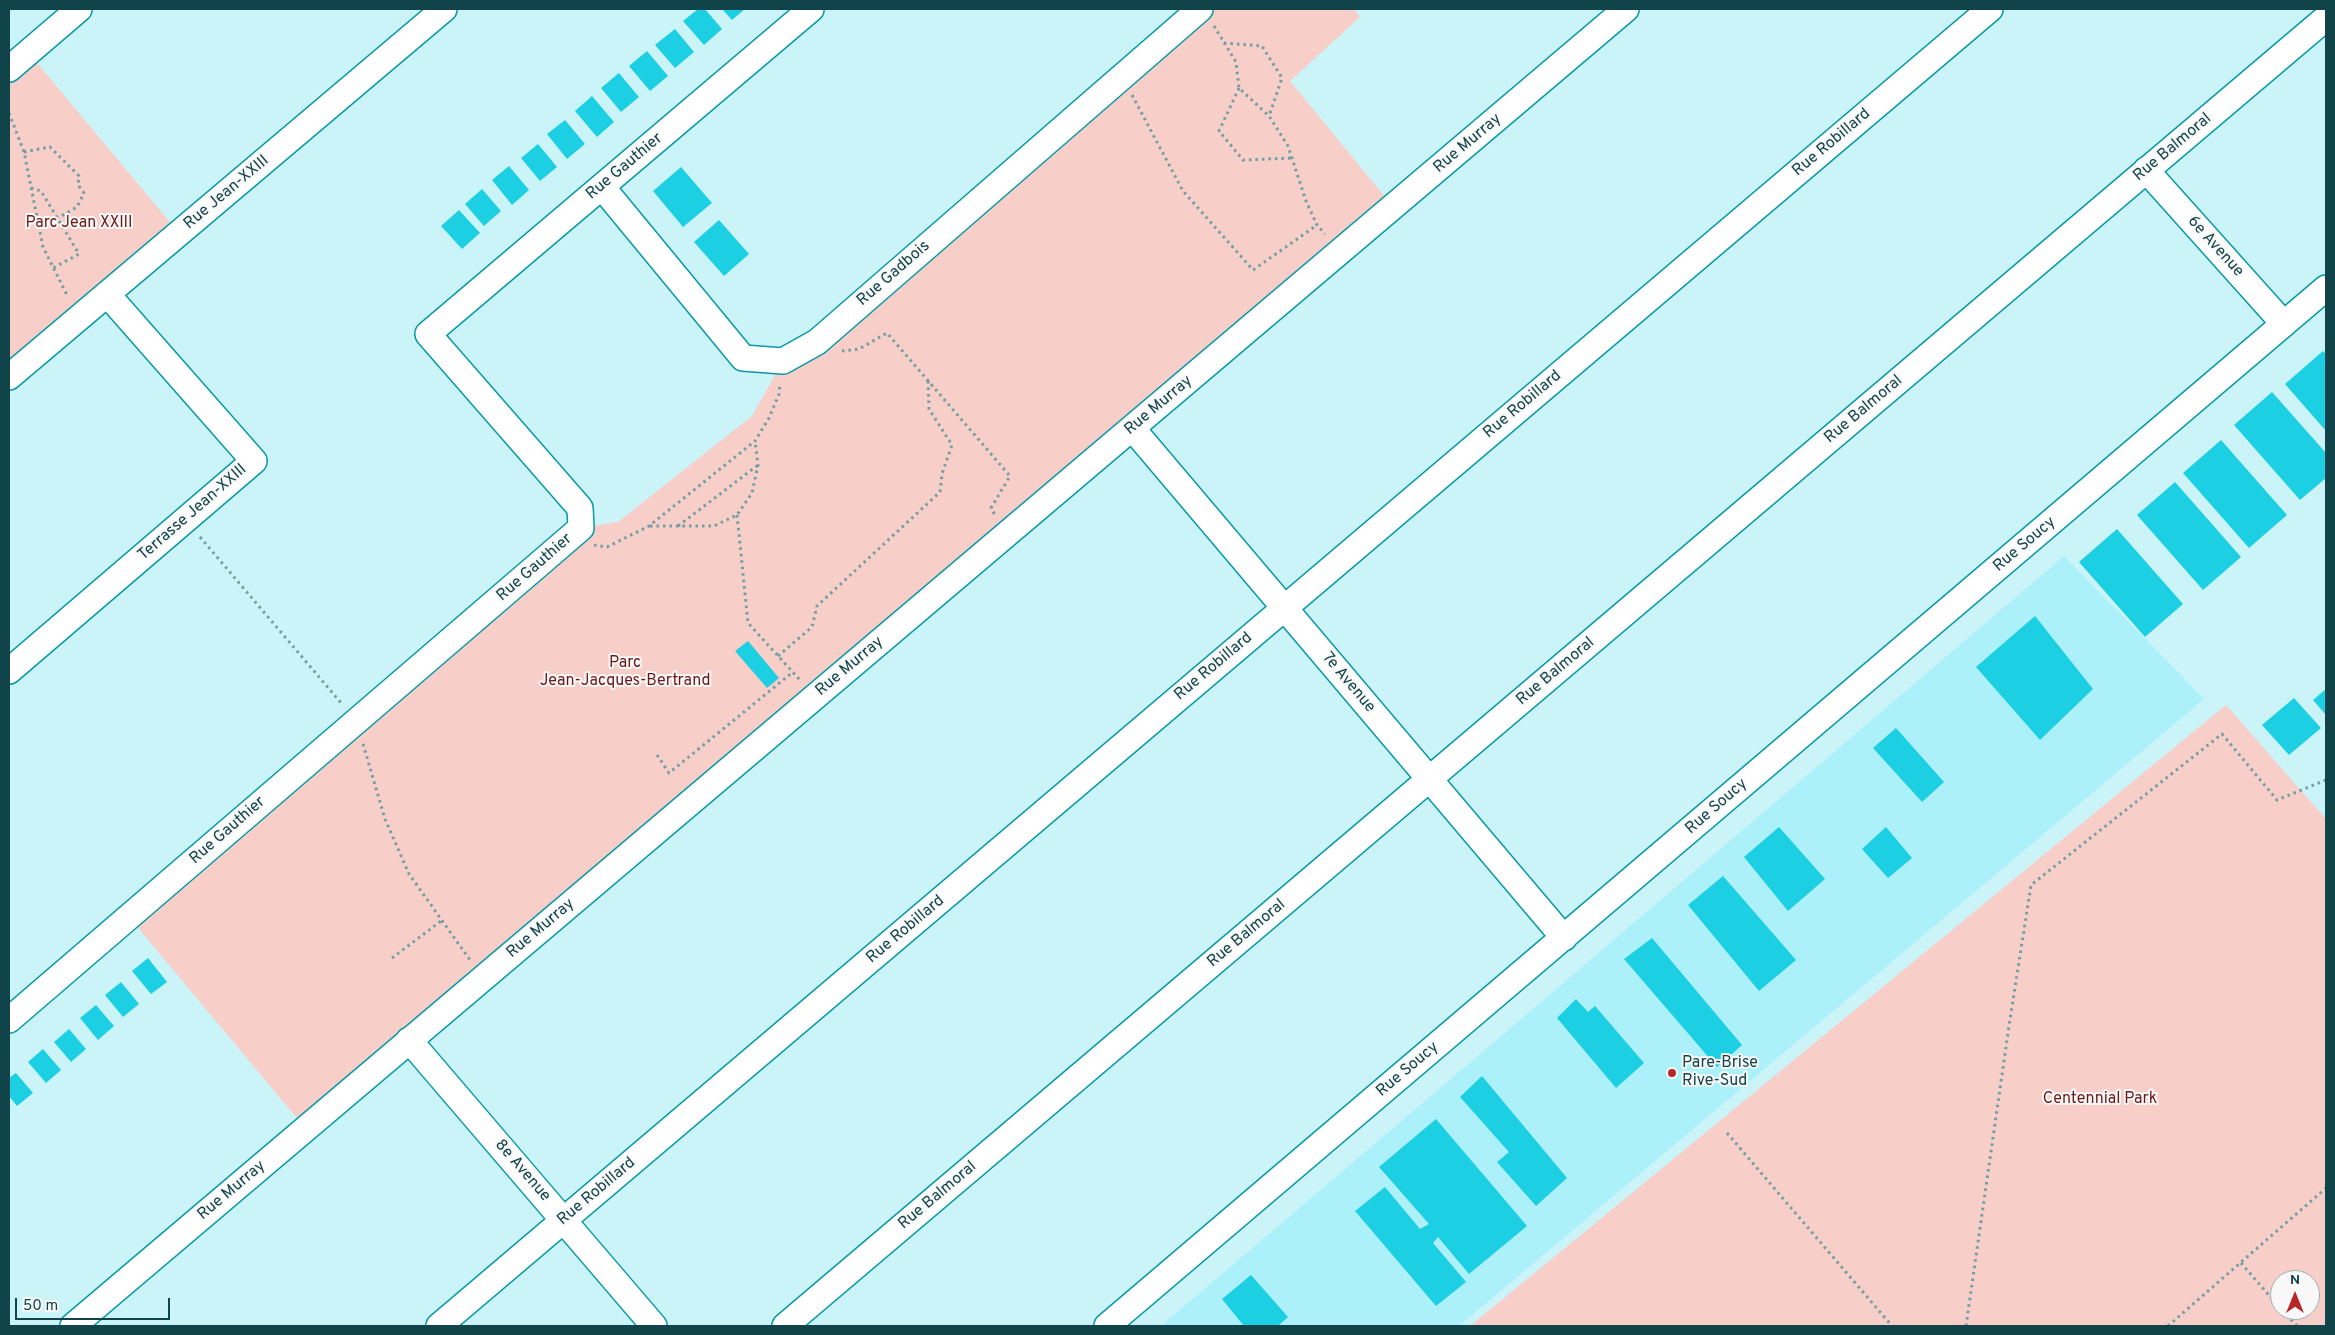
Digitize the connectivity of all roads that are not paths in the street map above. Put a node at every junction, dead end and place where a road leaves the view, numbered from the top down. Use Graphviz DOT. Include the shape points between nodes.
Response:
graph roads {
  1 [pos="79,9"];
  2 [pos="444,9"];
  3 [pos="811,9"];
  4 [pos="1626,9"];
  5 [pos="1990,9"];
  6 [pos="1206,16"];
  7 [pos="2326,18"];
  8 [pos="9,69"];
  9 [pos="2146,170"];
  10 [pos="602,187"];
  11 [pos="2326,288"];
  12 [pos="107,294"];
  13 [pos="2284,324"];
  14 [pos="9,377"];
  15 [pos="1132,428"];
  16 [pos="1284,607"];
  17 [pos="9,671"];
  18 [pos="1429,779"];
  19 [pos="1564,938"];
  20 [pos="9,1020"];
  21 [pos="410,1040"];
  22 [pos="564,1221"];
  23 [pos="74,1326"];
  24 [pos="439,1326"];
  25 [pos="654,1326"];
  26 [pos="785,1326"];
  27 [pos="1107,1326"];
  1 -- 8 [label="street"];
  2 -- 12 [label="street, Rue Jean-XXIII"];
  3 -- 10 [label="street, Rue Gauthier"];
  4 -- 15 [label="street, Rue Murray"];
  5 -- 16 [label="street, Rue Robillard"];
  6 -- 10 [label="street, Rue Gadbois" via="1121,75 817,342 783,361 743,358"];
  7 -- 9 [label="street, Rue Balmoral"];
  9 -- 13 [label="street, 6e Avenue"];
  9 -- 18 [label="street, Rue Balmoral"];
  10 -- 20 [label="street, Rue Gauthier" via="428,334 580,508 581,528"];
  11 -- 13 [label="street, Rue Soucy"];
  12 -- 14 [label="street, Rue Jean-XXIII"];
  12 -- 17 [label="street, Terrasse Jean-XXIII" via="254,461"];
  13 -- 19 [label="street, Rue Soucy"];
  15 -- 16 [label="street, 7e Avenue"];
  15 -- 21 [label="street, Rue Murray"];
  16 -- 18 [label="street, 7e Avenue"];
  16 -- 22 [label="street, Rue Robillard"];
  18 -- 19 [label="street, 7e Avenue"];
  18 -- 26 [label="street, Rue Balmoral"];
  19 -- 27 [label="street, Rue Soucy"];
  21 -- 22 [label="street, 8e Avenue"];
  21 -- 23 [label="street, Rue Murray"];
  22 -- 24 [label="street, Rue Robillard"];
  22 -- 25 [label="street, 8e Avenue"];
}
